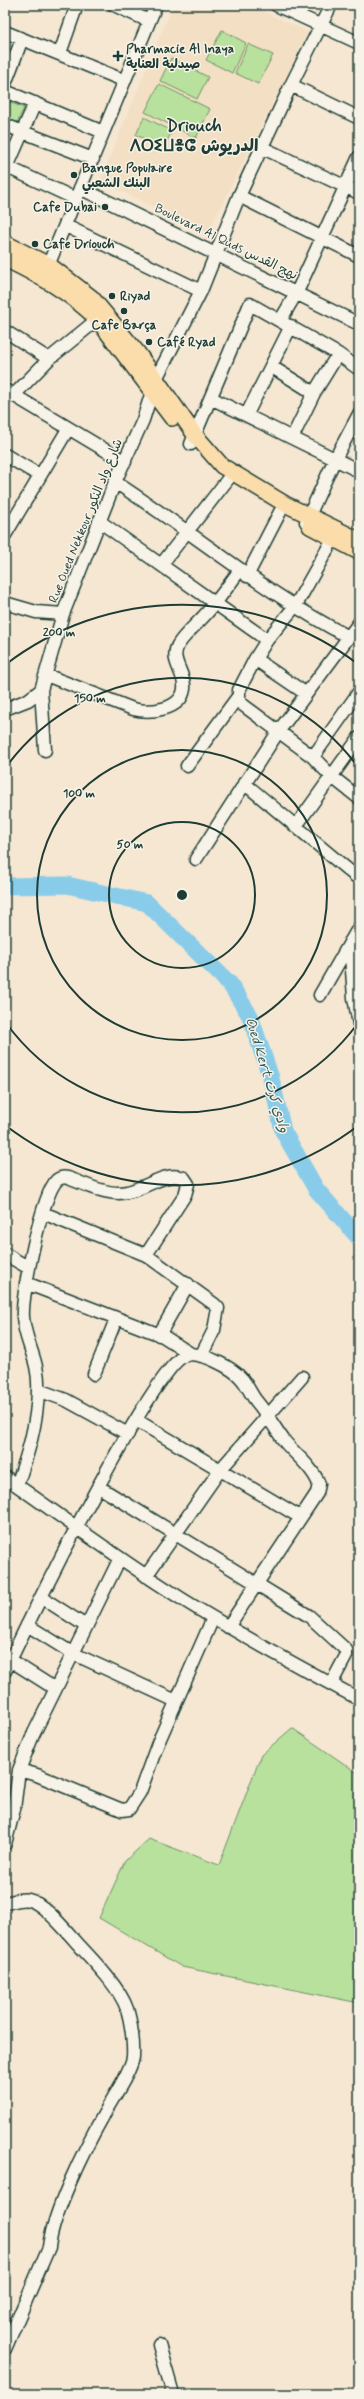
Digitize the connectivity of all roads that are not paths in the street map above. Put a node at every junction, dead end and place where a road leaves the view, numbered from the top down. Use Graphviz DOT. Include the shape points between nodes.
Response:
graph roads {
  1 [pos="77,5"];
  2 [pos="114,5"];
  3 [pos="156,5"];
  4 [pos="276,5"];
  5 [pos="331,5"];
  6 [pos="149,21"];
  7 [pos="322,25"];
  8 [pos="5,32"];
  9 [pos="22,40"];
  10 [pos="359,43"];
  11 [pos="60,53"];
  12 [pos="123,80"];
  13 [pos="5,84"];
  14 [pos="291,85"];
  15 [pos="5,91"];
  16 [pos="34,103"];
  17 [pos="359,118"];
  18 [pos="5,125"];
  19 [pos="22,132"];
  20 [pos="103,132"];
  21 [pos="262,148"];
  22 [pos="359,156"];
  23 [pos="93,159"];
  24 [pos="6,168"];
  25 [pos="345,186"];
  26 [pos="78,193"];
  27 [pos="359,193"];
  28 [pos="239,196"];
  29 [pos="66,226"];
  30 [pos="323,238"];
  31 [pos="5,243"];
  32 [pos="215,254"];
  33 [pos="359,256"];
  34 [pos="5,259"];
  35 [pos="46,271"];
  36 [pos="201,291"];
  37 [pos="297,292"];
  38 [pos="102,316"];
  39 [pos="285,323"];
  40 [pos="359,324"];
  41 [pos="5,331"];
  42 [pos="338,354"];
  43 [pos="49,359"];
  44 [pos="272,367"];
  45 [pos="359,369"];
  46 [pos="154,386"];
  47 [pos="9,393"];
  48 [pos="314,393"];
  49 [pos="211,398"];
  50 [pos="247,414"];
  51 [pos="359,414"];
  52 [pos="68,429"];
  53 [pos="292,438"];
  54 [pos="193,440"];
  55 [pos="5,455"];
  56 [pos="335,459"];
  57 [pos="125,462"];
  58 [pos="359,471"];
  59 [pos="39,475"];
  60 [pos="228,478"];
  61 [pos="115,482"];
  62 [pos="280,512"];
  63 [pos="307,520"];
  64 [pos="100,521"];
  65 [pos="7,528"];
  66 [pos="187,531"];
  67 [pos="333,539"];
  68 [pos="359,540"];
  69 [pos="359,552"];
  70 [pos="161,565"];
  71 [pos="243,573"];
  72 [pos="5,603"];
  73 [pos="215,604"];
  74 [pos="296,605"];
  75 [pos="63,614"];
  76 [pos="359,623"];
  77 [pos="349,637"];
  78 [pos="267,640"];
  79 [pos="256,659"];
  80 [pos="46,675"];
  81 [pos="41,690"];
  82 [pos="359,692"];
  83 [pos="306,694"];
  84 [pos="237,698"];
  85 [pos="5,709"];
  86 [pos="278,732"];
  87 [pos="359,738"];
  88 [pos="45,750"];
  89 [pos="313,757"];
  90 [pos="187,766"];
  91 [pos="331,776"];
  92 [pos="244,783"];
  93 [pos="359,798"];
  94 [pos="296,826"];
  95 [pos="196,859"];
  96 [pos="359,879"];
  97 [pos="359,927"];
  98 [pos="350,942"];
  99 [pos="320,995"];
  100 [pos="359,1024"];
  101 [pos="43,1213"];
  102 [pos="5,1254"];
  103 [pos="146,1255"];
  104 [pos="29,1268"];
  105 [pos="26,1283"];
  106 [pos="188,1284"];
  107 [pos="116,1318"];
  108 [pos="159,1335"];
  109 [pos="196,1355"];
  110 [pos="94,1374"];
  111 [pos="302,1377"];
  112 [pos="38,1390"];
  113 [pos="267,1415"];
  114 [pos="136,1420"];
  115 [pos="128,1434"];
  116 [pos="220,1470"];
  117 [pos="5,1477"];
  118 [pos="17,1485"];
  119 [pos="99,1487"];
  120 [pos="300,1517"];
  121 [pos="75,1528"];
  122 [pos="174,1535"];
  123 [pos="120,1558"];
  124 [pos="146,1576"];
  125 [pos="256,1583"];
  126 [pos="41,1597"];
  127 [pos="213,1618"];
  128 [pos="27,1625"];
  129 [pos="86,1626"];
  130 [pos="228,1627"];
  131 [pos="72,1653"];
  132 [pos="7,1662"];
  133 [pos="331,1684"];
  134 [pos="54,1688"];
  135 [pos="359,1699"];
  136 [pos="176,1701"];
  137 [pos="19,1770"];
  138 [pos="5,1843"];
  139 [pos="5,1904"];
  140 [pos="159,2345"];
  141 [pos="5,2349"];
  142 [pos="173,2394"];
  1 -- 11 [label="street"];
  2 -- 6 [label="street"];
  3 -- 6 [label="street"];
  4 -- 7 [label="street"];
  5 -- 7 [label="street, Rue Oued Nekkour شارع واد النکور"];
  6 -- 12 [label="street"];
  7 -- 10 [label="street"];
  7 -- 14 [label="street, Rue Oued Nekkour شارع واد النکور"];
  8 -- 9 [label="street"];
  9 -- 11 [label="street"];
  9 -- 13 [label="street"];
  11 -- 12 [label="street"];
  12 -- 20 [label="street"];
  14 -- 17 [label="street"];
  14 -- 21 [label="street, Rue Oued Nekkour شارع واد النکور"];
  15 -- 16 [label="street"];
  16 -- 19 [label="street"];
  16 -- 20 [label="street"];
  18 -- 19 [label="street"];
  19 -- 23 [label="street"];
  19 -- 24 [label="street"];
  20 -- 23 [label="street"];
  21 -- 25 [label="street"];
  21 -- 28 [label="street, Rue Oued Nekkour شارع واد النکور"];
  22 -- 25 [label="street"];
  23 -- 26 [label="street"];
  24 -- 26 [label="street, Boulevard Al Quds نهج القدس"];
  25 -- 27 [label="street"];
  25 -- 30 [label="street"];
  26 -- 29 [label="street"];
  26 -- 32 [label="street, Boulevard Al Quds نهج القدس"];
  28 -- 30 [label="street"];
  28 -- 32 [label="street, Rue Oued Nekkour شارع واد النکور"];
  29 -- 35 [label="street"];
  29 -- 36 [label="street"];
  30 -- 33 [label="street"];
  30 -- 37 [label="street"];
  31 -- 35 [label="main road"];
  32 -- 36 [label="street, Rue Oued Nekkour شارع واد النکور"];
  32 -- 37 [label="street, Boulevard Al Quds نهج القدس"];
  34 -- 35 [label="main road"];
  35 -- 38 [label="main road" via="78,285"];
  36 -- 46 [label="street, Rue Oued Nekkour شارع واد النکور"];
  37 -- 39 [label="street"];
  37 -- 40 [label="street, Boulevard Al Quds نهج القدس"];
  38 -- 43 [label="street"];
  38 -- 46 [label="main road"];
  39 -- 42 [label="street"];
  39 -- 44 [label="street"];
  39 -- 49 [label="street" via="250,304"];
  41 -- 43 [label="street"];
  42 -- 45 [label="street"];
  42 -- 48 [label="street"];
  43 -- 47 [label="street"];
  44 -- 48 [label="street"];
  44 -- 50 [label="street"];
  46 -- 54 [label="main road"];
  46 -- 57 [label="street, Rue Oued Nekkour شارع واد النکور"];
  47 -- 52 [label="street"];
  48 -- 53 [label="street"];
  49 -- 50 [label="street"];
  49 -- 54 [label="street"];
  50 -- 53 [label="street"];
  51 -- 56 [label="street"];
  52 -- 57 [label="street"];
  52 -- 59 [label="street"];
  53 -- 56 [label="street"];
  54 -- 60 [label="main road" via="209,464"];
  54 -- 63 [label="main road" via="222,466"];
  55 -- 59 [label="street"];
  56 -- 58 [label="street"];
  56 -- 63 [label="street"];
  57 -- 61 [label="street, Rue Oued Nekkour شارع واد النکور"];
  59 -- 65 [label="street"];
  60 -- 62 [label="main road"];
  60 -- 66 [label="street"];
  61 -- 64 [label="street, Rue Oued Nekkour شارع واد النکور"];
  61 -- 66 [label="street"];
  62 -- 63 [label="main road"];
  62 -- 71 [label="street"];
  63 -- 67 [label="main road"];
  63 -- 68 [label="main road"];
  64 -- 70 [label="street"];
  64 -- 75 [label="street, Rue Oued Nekkour شارع واد النکور"];
  66 -- 70 [label="street"];
  66 -- 71 [label="street"];
  67 -- 69 [label="main road"];
  67 -- 74 [label="street"];
  70 -- 73 [label="street"];
  71 -- 73 [label="street"];
  71 -- 74 [label="street"];
  72 -- 75 [label="street" via="36,612"];
  73 -- 78 [label="street"];
  73 -- 80 [label="street" via="175,650 175,662 184,689 178,699 167,708 145,712 133,709"];
  74 -- 77 [label="street" via="320,622"];
  74 -- 78 [label="street"];
  75 -- 80 [label="street, Rue Oued Nekkour شارع واد النکور"];
  76 -- 77 [label="street"];
  77 -- 83 [label="street"];
  78 -- 79 [label="street"];
  79 -- 83 [label="street"];
  79 -- 84 [label="street"];
  80 -- 81 [label="street, Rue Oued Nekkour شارع واد النکور"];
  81 -- 85 [label="street" via="28,700"];
  81 -- 88 [label="street"];
  82 -- 89 [label="street"];
  83 -- 86 [label="street"];
  84 -- 86 [label="street" via="238,702"];
  84 -- 90 [label="street"];
  86 -- 89 [label="street"];
  86 -- 92 [label="street"];
  87 -- 91 [label="street"];
  89 -- 91 [label="street"];
  91 -- 93 [label="street"];
  91 -- 94 [label="street"];
  92 -- 94 [label="street"];
  92 -- 95 [label="street"];
  94 -- 96 [label="street"];
  97 -- 98 [label="street"];
  98 -- 99 [label="street"];
  98 -- 100 [label="street" via="354,998"];
  101 -- 103 [label="street"];
  101 -- 103 [label="street" via="53,1186 63,1177 106,1192 120,1193 147,1187 165,1176 184,1178 188,1184 185,1195"];
  101 -- 104 [label="street"];
  102 -- 104 [label="street"];
  103 -- 106 [label="street"];
  104 -- 105 [label="street"];
  105 -- 107 [label="street"];
  105 -- 112 [label="street" via="24,1330 36,1361"];
  106 -- 108 [label="street"];
  106 -- 109 [label="street" via="218,1308 214,1330"];
  107 -- 108 [label="street"];
  107 -- 110 [label="street"];
  108 -- 109 [label="street" via="173,1340"];
  109 -- 113 [label="street" via="223,1365 241,1378"];
  109 -- 114 [label="street" via="178,1360"];
  111 -- 113 [label="street"];
  112 -- 115 [label="street" via="66,1400"];
  112 -- 118 [label="street" via="36,1420"];
  113 -- 116 [label="street"];
  113 -- 120 [label="street" via="284,1441 312,1472 319,1484 317,1493"];
  114 -- 115 [label="street"];
  114 -- 116 [label="street"];
  115 -- 119 [label="street"];
  116 -- 120 [label="street"];
  116 -- 122 [label="street"];
  117 -- 118 [label="street"];
  118 -- 121 [label="street"];
  119 -- 121 [label="street"];
  119 -- 122 [label="street"];
  120 -- 125 [label="street"];
  121 -- 123 [label="street"];
  121 -- 126 [label="street"];
  122 -- 124 [label="street"];
  122 -- 125 [label="street"];
  123 -- 124 [label="street"];
  123 -- 129 [label="street"];
  124 -- 127 [label="street"];
  125 -- 130 [label="street"];
  125 -- 133 [label="street" via="309,1616 329,1636 344,1646 346,1656"];
  126 -- 128 [label="street"];
  126 -- 129 [label="street"];
  127 -- 130 [label="street"];
  127 -- 136 [label="street"];
  128 -- 131 [label="street"];
  128 -- 132 [label="street"];
  129 -- 131 [label="street"];
  130 -- 133 [label="street"];
  131 -- 134 [label="street"];
  131 -- 136 [label="street"];
  132 -- 134 [label="street"];
  133 -- 135 [label="street"];
  134 -- 137 [label="street"];
  136 -- 137 [label="street" via="140,1792 130,1809 122,1810"];
  137 -- 138 [label="street" via="14,1809"];
  139 -- 141 [label="street" via="20,1900 33,1902 48,1913 85,1951 124,2003 133,2049 130,2064 94,2133 66,2196 51,2233 49,2247"];
  140 -- 142 [label="street"];
}
